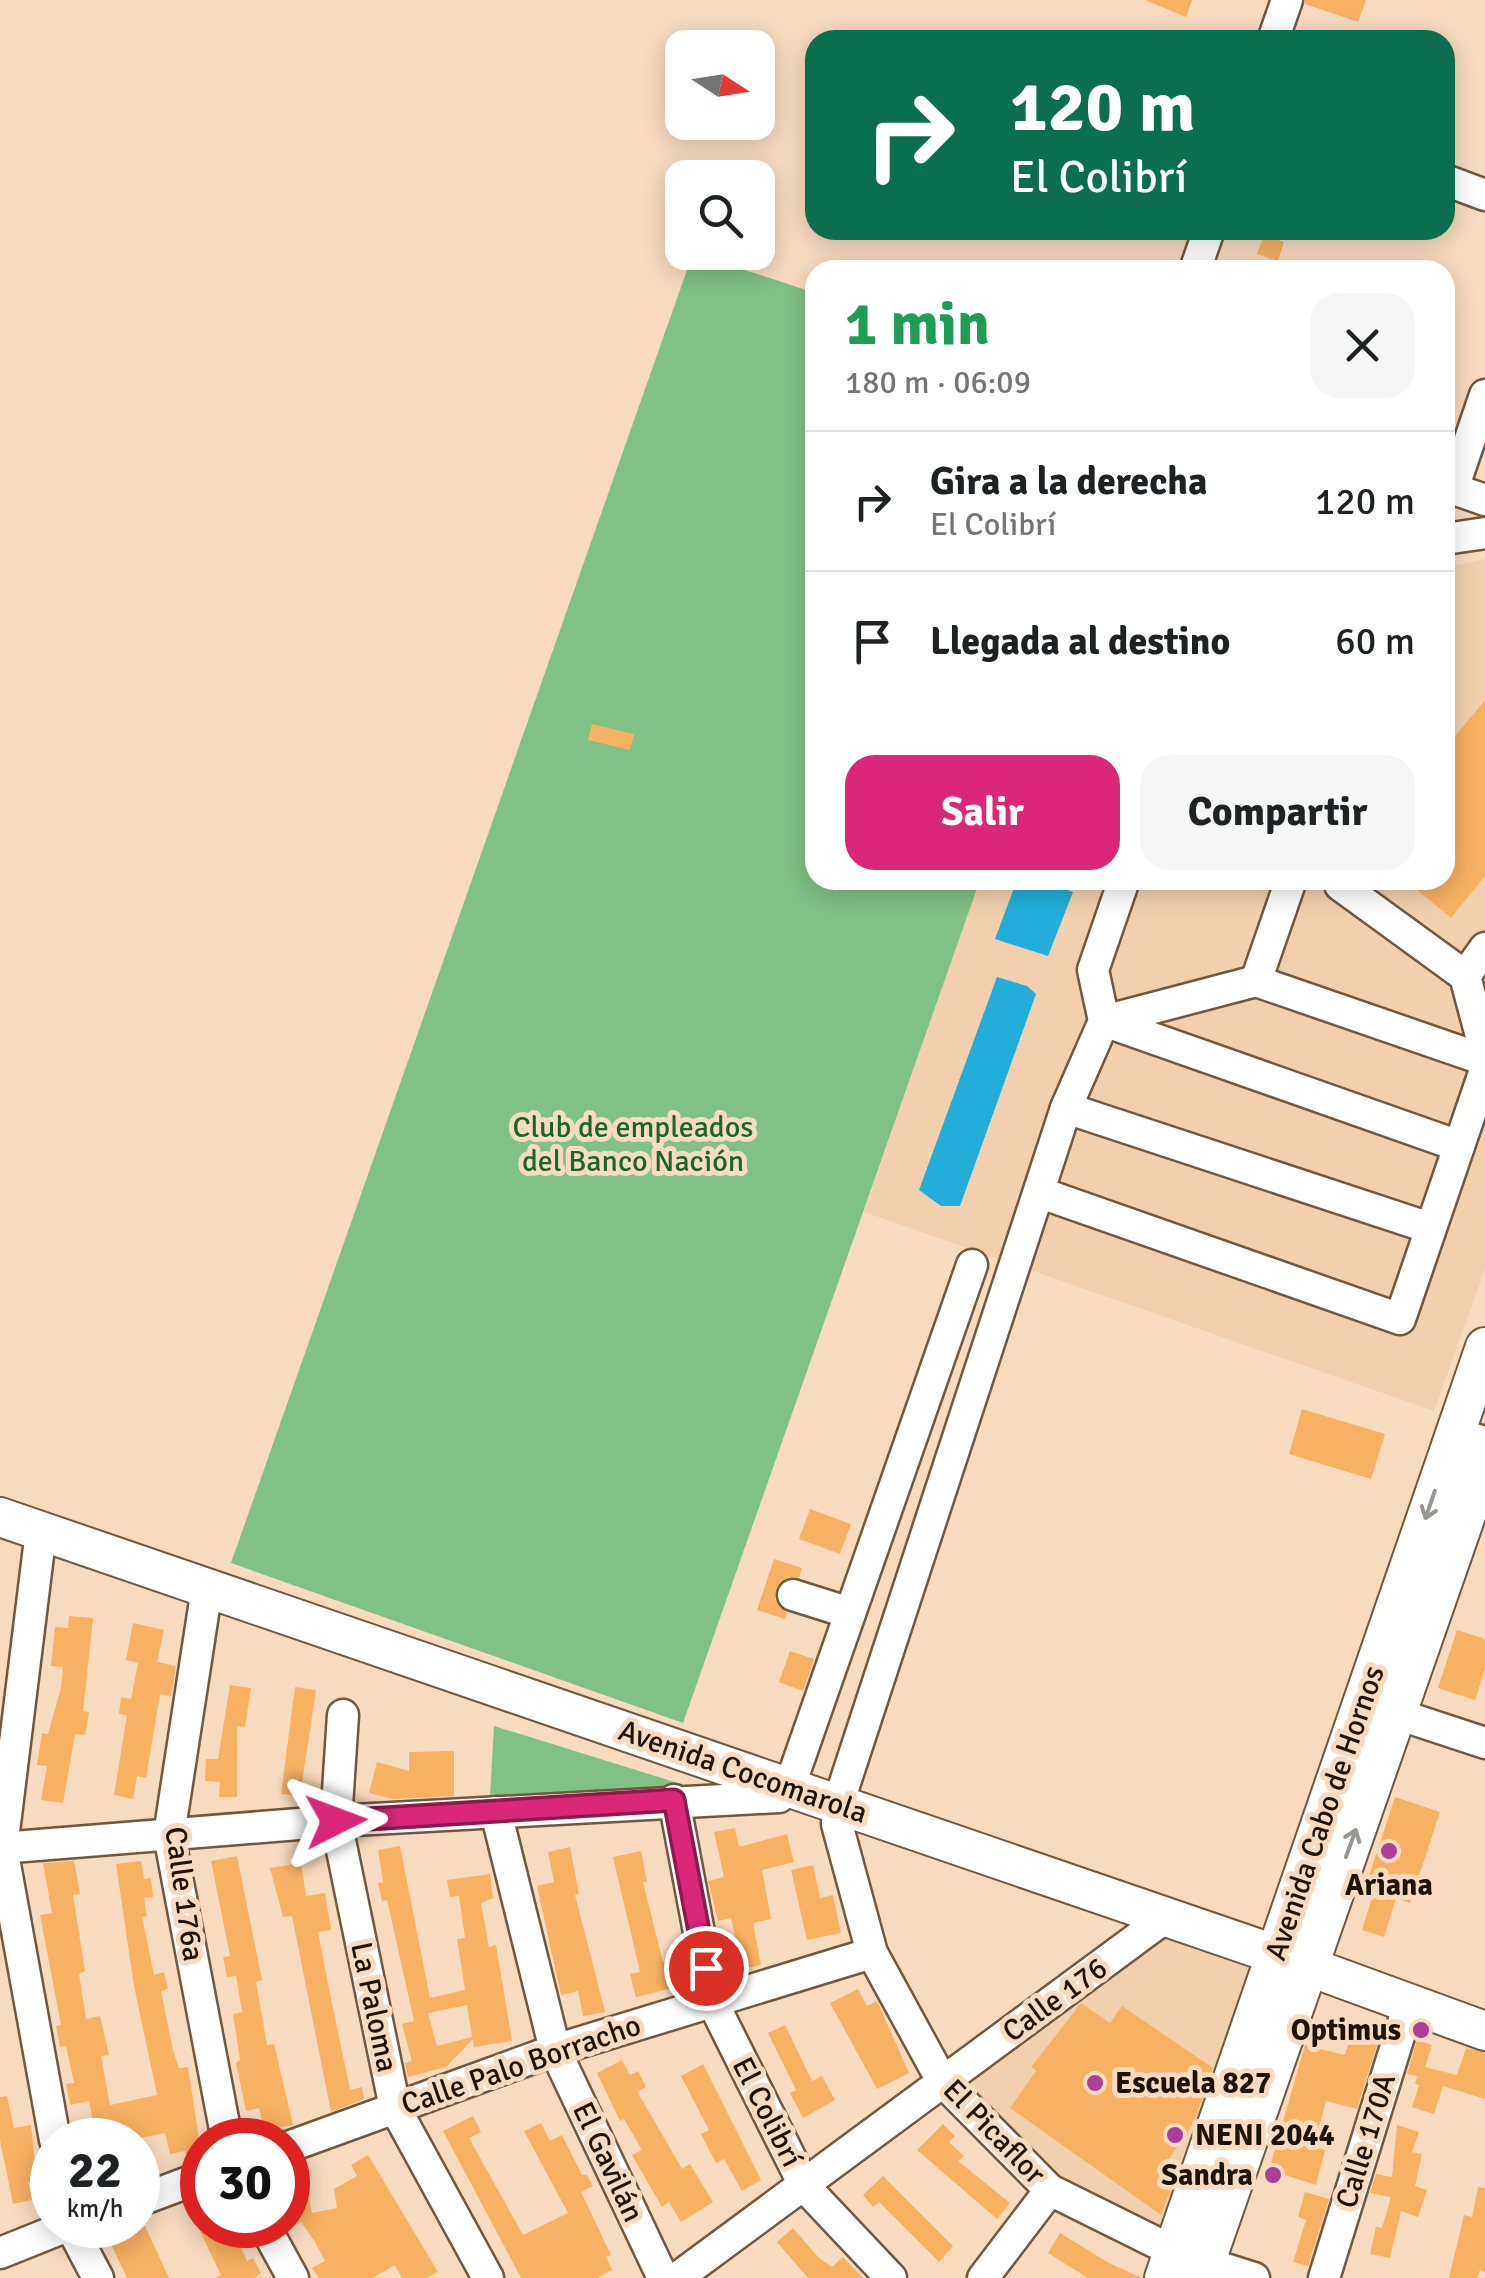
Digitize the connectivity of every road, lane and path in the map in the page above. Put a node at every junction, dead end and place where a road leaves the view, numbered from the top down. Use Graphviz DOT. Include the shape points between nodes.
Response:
graph roads {
  1 [pos="1287,0"];
  2 [pos="1276,30"];
  3 [pos="1455,184"];
  4 [pos="1485,195"];
  5 [pos="1485,394"];
  6 [pos="1455,472"];
  7 [pos="1455,489"];
  8 [pos="1485,500"];
  9 [pos="1485,534"];
  10 [pos="1455,538"];
  11 [pos="1120,890"];
  12 [pos="1288,890"];
  13 [pos="1347,890"];
  14 [pos="1485,948"];
  15 [pos="1464,976"];
  16 [pos="1256,981"];
  17 [pos="1104,1021"];
  18 [pos="1485,1051"];
  19 [pos="1485,1060"];
  20 [pos="1485,1070"];
  21 [pos="1066,1108"];
  22 [pos="1459,1146"];
  23 [pos="1041,1192"];
  24 [pos="1430,1228"];
  25 [pos="972,1265"];
  26 [pos="1485,1347"];
  27 [pos="1470,1438"];
  28 [pos="1485,1461"];
  29 [pos="0,1517"];
  30 [pos="40,1531"];
  31 [pos="207,1588"];
  32 [pos="792,1595"];
  33 [pos="850,1613"];
  34 [pos="1397,1714"];
  35 [pos="343,1715"];
  36 [pos="1485,1743"];
  37 [pos="788,1788"];
  38 [pos="674,1800"];
  39 [pos="838,1804"];
  40 [pos="496,1812"];
  41 [pos="336,1821"];
  42 [pos="169,1835"];
  43 [pos="1,1848"];
  44 [pos="1166,1917"];
  45 [pos="872,1953"];
  46 [pos="1292,1961"];
  47 [pos="712,2001"];
  48 [pos="1408,2004"];
  49 [pos="1485,2032"];
  50 [pos="554,2050"];
  51 [pos="942,2081"];
  52 [pos="395,2108"];
  53 [pos="50,2118"];
  54 [pos="223,2118"];
  55 [pos="310,2138"];
  56 [pos="805,2188"];
  57 [pos="1050,2190"];
  58 [pos="30,2240"];
  59 [pos="82,2248"];
  60 [pos="277,2248"];
  61 [pos="0,2252"];
  62 [pos="1185,2268"];
  63 [pos="98,2278"];
  64 [pos="293,2278"];
  65 [pos="488,2278"];
  66 [pos="663,2278"];
  67 [pos="678,2278"];
  68 [pos="891,2278"];
  69 [pos="983,2278"];
  70 [pos="1254,2278"];
  71 [pos="1324,2278"];
  1 -- 2 [label="street"];
  3 -- 4 [label="street"];
  5 -- 6 [label="street"];
  7 -- 8 [label="street"];
  9 -- 10 [label="street"];
  11 -- 17 [label="street" via="1092,970"];
  12 -- 16 [label="street"];
  13 -- 15 [label="street"];
  14 -- 15 [label="street"];
  15 -- 18 [label="street"];
  16 -- 17 [label="street"];
  16 -- 19 [label="street"];
  17 -- 21 [label="street"];
  17 -- 22 [label="street"];
  20 -- 22 [label="street"];
  21 -- 23 [label="street"];
  21 -- 24 [label="street"];
  22 -- 24 [label="street"];
  23 -- 24 [label="street" via="1400,1319"];
  23 -- 39 [label="street"];
  25 -- 33 [label="street"];
  26 -- 27 [label="main road, Avenida Cabo de Hornos"];
  27 -- 46 [label="main road, Avenida Cabo de Hornos, one-way"];
  28 -- 34 [label="main road, Avenida Cabo de Hornos"];
  29 -- 30 [label="main road, Avenida Cocomarola"];
  30 -- 31 [label="main road, Avenida Cocomarola"];
  30 -- 43 [label="street"];
  31 -- 37 [label="main road, Avenida Cocomarola"];
  31 -- 42 [label="street, Calle 176a"];
  32 -- 33 [label="street"];
  33 -- 37 [label="street"];
  34 -- 36 [label="street"];
  46 -- 34 [label="main road, Avenida Cabo de Hornos, one-way"];
  35 -- 41 [label="street, La Paloma"];
  37 -- 38 [label="street" via="779,1797"];
  37 -- 39 [label="main road, Avenida Cocomarola"];
  38 -- 40 [label="street"];
  38 -- 47 [label="street, El Colibrí"];
  39 -- 44 [label="main road, Avenida Cocomarola"];
  39 -- 45 [label="street, El Picaflor" via="837,1824"];
  40 -- 41 [label="street"];
  40 -- 50 [label="street, El Gavilán"];
  41 -- 42 [label="street"];
  41 -- 52 [label="street, La Paloma"];
  42 -- 43 [label="street"];
  42 -- 54 [label="street, Calle 176a"];
  43 -- 53 [label="street"];
  44 -- 46 [label="main road, Avenida Cocomarola"];
  44 -- 51 [label="street, Calle 176"];
  45 -- 47 [label="street, Calle Palo Borracho"];
  45 -- 51 [label="street, El Picaflor"];
  46 -- 48 [label="main road, Avenida Cocomarola"];
  46 -- 62 [label="main road, Avenida Cabo de Hornos"];
  47 -- 50 [label="street, Calle Palo Borracho"];
  47 -- 56 [label="street, El Colibrí"];
  48 -- 49 [label="main road, Avenida Cocomarola"];
  48 -- 71 [label="street, Calle 170A"];
  50 -- 52 [label="street, Calle Palo Borracho"];
  50 -- 66 [label="street, El Gavilán"];
  51 -- 56 [label="street, Calle 176"];
  51 -- 57 [label="street, El Picaflor"];
  52 -- 55 [label="street, Calle Palo Borracho"];
  52 -- 65 [label="street, La Paloma"];
  56 -- 67 [label="street, Calle 176"];
  56 -- 68 [label="street, El Colibrí"];
  57 -- 62 [label="street, El Picaflor"];
  57 -- 69 [label="street"];
  58 -- 61 [label="street"];
  59 -- 63 [label="street"];
  60 -- 64 [label="street"];
  62 -- 70 [label="street, El Picaflor"];
}
